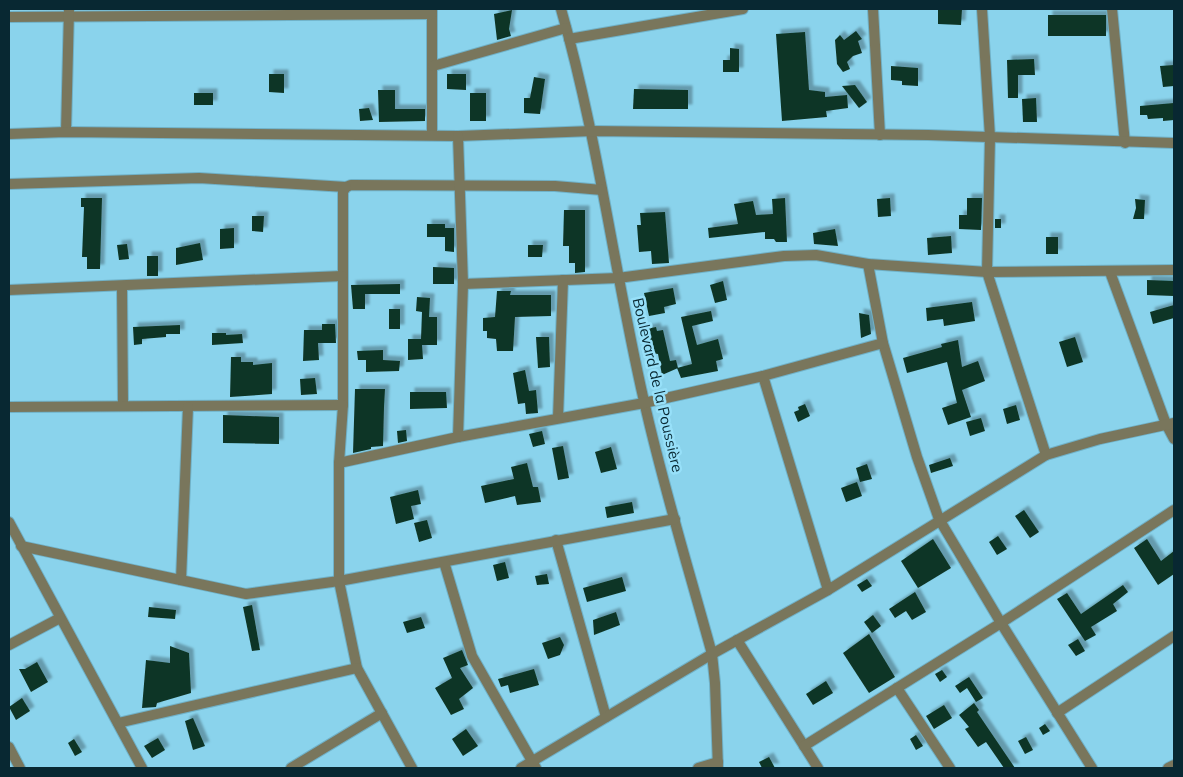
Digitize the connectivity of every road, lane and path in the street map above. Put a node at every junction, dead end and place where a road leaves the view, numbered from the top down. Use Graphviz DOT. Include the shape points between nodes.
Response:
graph roads {
  1 [pos="560,9"];
  2 [pos="743,9"];
  3 [pos="873,9"];
  4 [pos="982,9"];
  5 [pos="1112,9"];
  6 [pos="432,11"];
  7 [pos="69,12"];
  8 [pos="308,12"];
  9 [pos="9,17"];
  10 [pos="566,28"];
  11 [pos="569,38"];
  12 [pos="433,66"];
  13 [pos="592,131"];
  14 [pos="66,132"];
  15 [pos="9,134"];
  16 [pos="432,134"];
  17 [pos="880,135"];
  18 [pos="458,136"];
  19 [pos="990,137"];
  20 [pos="1125,143"];
  21 [pos="1174,143"];
  22 [pos="9,184"];
  23 [pos="346,187"];
  24 [pos="460,187"];
  25 [pos="602,190"];
  26 [pos="868,264"];
  27 [pos="1174,270"];
  28 [pos="987,272"];
  29 [pos="1110,272"];
  30 [pos="342,276"];
  31 [pos="618,278"];
  32 [pos="563,280"];
  33 [pos="463,284"];
  34 [pos="122,286"];
  35 [pos="9,290"];
  36 [pos="883,343"];
  37 [pos="763,376"];
  38 [pos="644,402"];
  39 [pos="123,406"];
  40 [pos="343,406"];
  41 [pos="9,407"];
  42 [pos="188,407"];
  43 [pos="558,418"];
  44 [pos="1170,424"];
  45 [pos="458,437"];
  46 [pos="1174,439"];
  47 [pos="1046,455"];
  48 [pos="339,463"];
  49 [pos="1174,510"];
  50 [pos="939,519"];
  51 [pos="675,520"];
  52 [pos="9,522"];
  53 [pos="556,540"];
  54 [pos="21,546"];
  55 [pos="444,562"];
  56 [pos="182,580"];
  57 [pos="339,581"];
  58 [pos="828,590"];
  59 [pos="60,618"];
  60 [pos="1001,623"];
  61 [pos="1174,636"];
  62 [pos="737,640"];
  63 [pos="9,645"];
  64 [pos="712,654"];
  65 [pos="357,668"];
  66 [pos="896,688"];
  67 [pos="382,713"];
  68 [pos="1057,713"];
  69 [pos="606,716"];
  70 [pos="118,724"];
  71 [pos="804,746"];
  72 [pos="9,747"];
  73 [pos="1174,764"];
  74 [pos="534,765"];
  75 [pos="718,765"];
  76 [pos="20,768"];
  77 [pos="142,768"];
  78 [pos="291,768"];
  79 [pos="412,768"];
  80 [pos="521,768"];
  81 [pos="698,768"];
  82 [pos="818,768"];
  83 [pos="950,768"];
  84 [pos="1092,768"];
  85 [pos="1168,768"];
  1 -- 10 [label="street, Boulevard de la Poussière"];
  2 -- 11 [label="street"];
  3 -- 17 [label="street"];
  4 -- 19 [label="street"];
  5 -- 20 [label="street"];
  6 -- 8 [label="street"];
  6 -- 12 [label="street"];
  7 -- 8 [label="street"];
  7 -- 9 [label="street"];
  7 -- 14 [label="street"];
  10 -- 11 [label="street, Boulevard de la Poussière"];
  10 -- 12 [label="street"];
  11 -- 13 [label="street, Boulevard de la Poussière"];
  12 -- 16 [label="street"];
  13 -- 17 [label="street"];
  13 -- 18 [label="street"];
  13 -- 25 [label="street, Boulevard de la Poussière"];
  14 -- 15 [label="street"];
  14 -- 16 [label="street"];
  16 -- 18 [label="street"];
  17 -- 19 [label="street"];
  18 -- 24 [label="street"];
  19 -- 20 [label="street"];
  19 -- 28 [label="street"];
  20 -- 21 [label="street"];
  22 -- 23 [label="street" via="199,178"];
  23 -- 24 [label="street"];
  23 -- 30 [label="street" via="343,192"];
  24 -- 25 [label="street" via="555,186"];
  24 -- 33 [label="street"];
  25 -- 31 [label="street, Boulevard de la Poussière"];
  26 -- 28 [label="street"];
  26 -- 31 [label="street" via="835,257 784,256"];
  26 -- 36 [label="street"];
  27 -- 29 [label="street"];
  28 -- 29 [label="street"];
  28 -- 47 [label="street"];
  29 -- 44 [label="street"];
  30 -- 34 [label="street"];
  30 -- 40 [label="street"];
  31 -- 32 [label="street"];
  31 -- 38 [label="street, Boulevard de la Poussière"];
  32 -- 33 [label="street"];
  32 -- 43 [label="street"];
  33 -- 45 [label="street"];
  34 -- 35 [label="street"];
  34 -- 39 [label="street"];
  36 -- 37 [label="street"];
  36 -- 50 [label="street"];
  37 -- 38 [label="street"];
  37 -- 58 [label="street"];
  38 -- 43 [label="street"];
  38 -- 51 [label="street, Boulevard de la Poussière"];
  39 -- 41 [label="street"];
  39 -- 42 [label="street"];
  40 -- 42 [label="street"];
  40 -- 48 [label="street"];
  42 -- 56 [label="street"];
  43 -- 45 [label="street"];
  44 -- 46 [label="street"];
  44 -- 47 [label="street"];
  45 -- 48 [label="street"];
  47 -- 50 [label="street"];
  48 -- 57 [label="street"];
  49 -- 60 [label="street"];
  50 -- 58 [label="street"];
  50 -- 60 [label="street"];
  51 -- 53 [label="street"];
  51 -- 64 [label="street, Boulevard de la Poussière"];
  52 -- 54 [label="street"];
  53 -- 55 [label="street"];
  53 -- 69 [label="street"];
  54 -- 56 [label="street"];
  54 -- 59 [label="street"];
  55 -- 57 [label="street"];
  55 -- 74 [label="street" via="472,656"];
  56 -- 57 [label="street" via="246,594"];
  57 -- 65 [label="street"];
  58 -- 62 [label="street"];
  59 -- 63 [label="street"];
  59 -- 70 [label="street"];
  60 -- 66 [label="street"];
  60 -- 68 [label="street"];
  61 -- 68 [label="street"];
  62 -- 64 [label="street"];
  62 -- 71 [label="street"];
  64 -- 69 [label="street"];
  64 -- 75 [label="street, Boulevard de la Poussière"];
  65 -- 67 [label="street"];
  65 -- 70 [label="street"];
  66 -- 71 [label="street"];
  66 -- 83 [label="street"];
  67 -- 78 [label="street"];
  67 -- 79 [label="street"];
  68 -- 84 [label="street"];
  69 -- 74 [label="street"];
  70 -- 77 [label="street"];
  71 -- 82 [label="street"];
  72 -- 76 [label="street"];
  73 -- 85 [label="street"];
  74 -- 80 [label="street"];
  75 -- 81 [label="street"];
}
